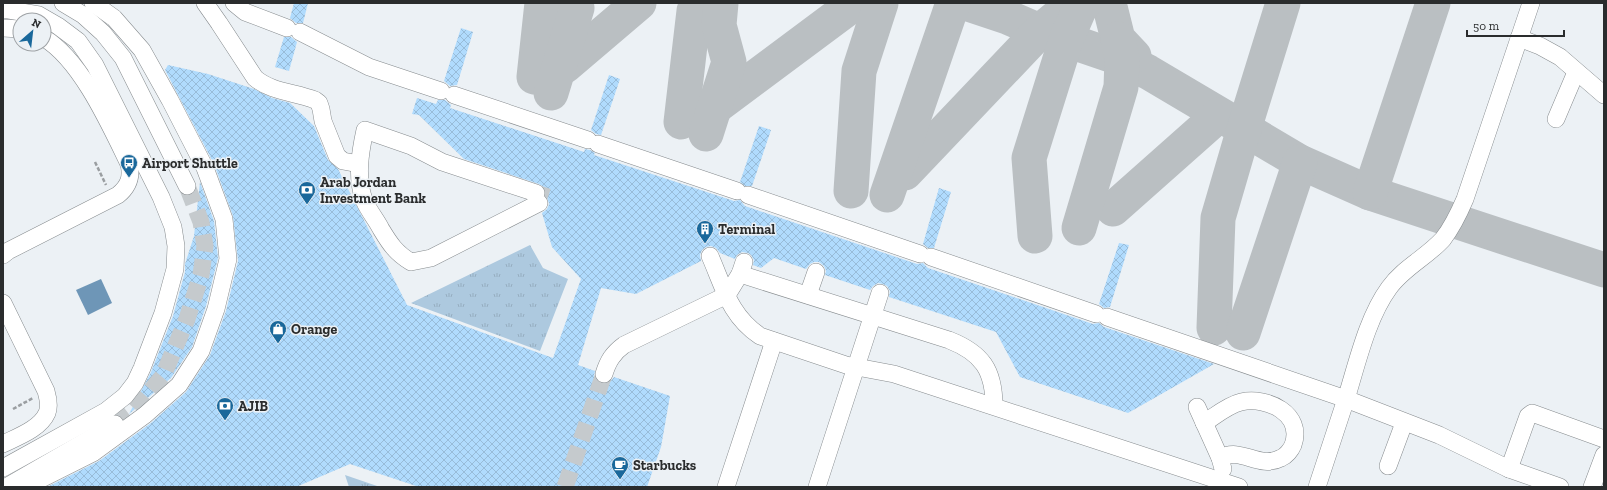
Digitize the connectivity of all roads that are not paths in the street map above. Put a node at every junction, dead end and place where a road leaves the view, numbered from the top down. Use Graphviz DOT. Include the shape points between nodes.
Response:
graph roads {
  1 [pos="63,3"];
  2 [pos="93,3"];
  3 [pos="205,3"];
  4 [pos="234,3"];
  5 [pos="1531,3"];
  6 [pos="8,7"];
  7 [pos="1519,38"];
  8 [pos="52,43"];
  9 [pos="1576,72"];
  10 [pos="1604,95"];
  11 [pos="1556,119"];
  12 [pos="359,164"];
  13 [pos="187,186"];
  14 [pos="3,255"];
  15 [pos="710,256"];
  16 [pos="816,272"];
  17 [pos="880,294"];
  18 [pos="727,295"];
  19 [pos="808,295"];
  20 [pos="3,303"];
  21 [pos="873,316"];
  22 [pos="774,341"];
  23 [pos="856,368"];
  24 [pos="604,374"];
  25 [pos="1346,400"];
  26 [pos="994,406"];
  27 [pos="1197,407"];
  28 [pos="1404,422"];
  29 [pos="1204,423"];
  30 [pos="115,424"];
  31 [pos="1604,439"];
  32 [pos="3,444"];
  33 [pos="1604,455"];
  34 [pos="1220,458"];
  35 [pos="1388,466"];
  36 [pos="3,468"];
  37 [pos="1509,469"];
  38 [pos="1222,481"];
  39 [pos="6,487"];
  40 [pos="25,487"];
  41 [pos="726,487"];
  42 [pos="817,487"];
  43 [pos="1239,487"];
  44 [pos="1317,487"];
  45 [pos="1560,487"];
  46 [pos="1592,487"];
  1 -- 13 [label="lane" via="103,32 123,58"];
  2 -- 40 [label="lane" via="114,18 142,50 170,100 205,168 224,219 228,259 216,309 201,351 179,385 145,415 93,453"];
  3 -- 12 [label="lane" via="255,78 269,87 315,100 321,109 323,122 337,156 343,161"];
  4 -- 25 [label="lane" via="245,12 293,30 368,67 593,142 613,155 743,193 764,206 895,251 926,255"];
  5 -- 7 [label="lane"];
  6 -- 36 [label="lane" via="39,15 58,26 78,41 95,65 161,197 173,227 176,246 175,269 163,313 142,368 125,396 106,411"];
  7 -- 9 [label="lane" via="1553,53"];
  7 -- 25 [label="lane" via="1456,221 1442,239 1405,269 1389,288 1376,310"];
  8 -- 14 [label="lane" via="67,57 83,80 129,164 130,181 125,189 113,197"];
  9 -- 10 [label="lane"];
  9 -- 11 [label="lane"];
  12 -- 12 [label="lane" via="365,130 411,146 442,162 537,198 432,258 411,262 400,256 392,247 365,201 360,186"];
  15 -- 18 [label="lane"];
  16 -- 19 [label="lane"];
  17 -- 21 [label="lane"];
  18 -- 19 [label="lane" via="742,268"];
  18 -- 22 [label="lane" via="739,319 749,329"];
  18 -- 24 [label="lane" via="624,345 610,358"];
  19 -- 21 [label="lane"];
  20 -- 32 [label="lane" via="49,402 48,413 42,420 25,433"];
  21 -- 23 [label="lane"];
  21 -- 26 [label="lane" via="965,346 979,357 989,372 994,388"];
  22 -- 23 [label="lane"];
  22 -- 41 [label="lane"];
  23 -- 26 [label="lane" via="894,374"];
  23 -- 42 [label="lane"];
  25 -- 28 [label="lane"];
  25 -- 44 [label="lane"];
  26 -- 38 [label="lane"];
  27 -- 29 [label="lane"];
  28 -- 35 [label="lane"];
  28 -- 37 [label="lane" via="1450,440"];
  29 -- 34 [label="lane"];
  29 -- 34 [label="lane" via="1241,402 1253,401 1266,402 1278,407 1288,415 1294,426 1295,438 1291,449 1283,458 1272,462 1259,461 1231,454"];
  30 -- 39 [label="lane"];
  31 -- 37 [label="lane" via="1532,413 1528,416"];
  33 -- 46 [label="lane"];
  34 -- 38 [label="lane" via="1224,473"];
  37 -- 45 [label="lane"];
  38 -- 43 [label="lane"];
}
